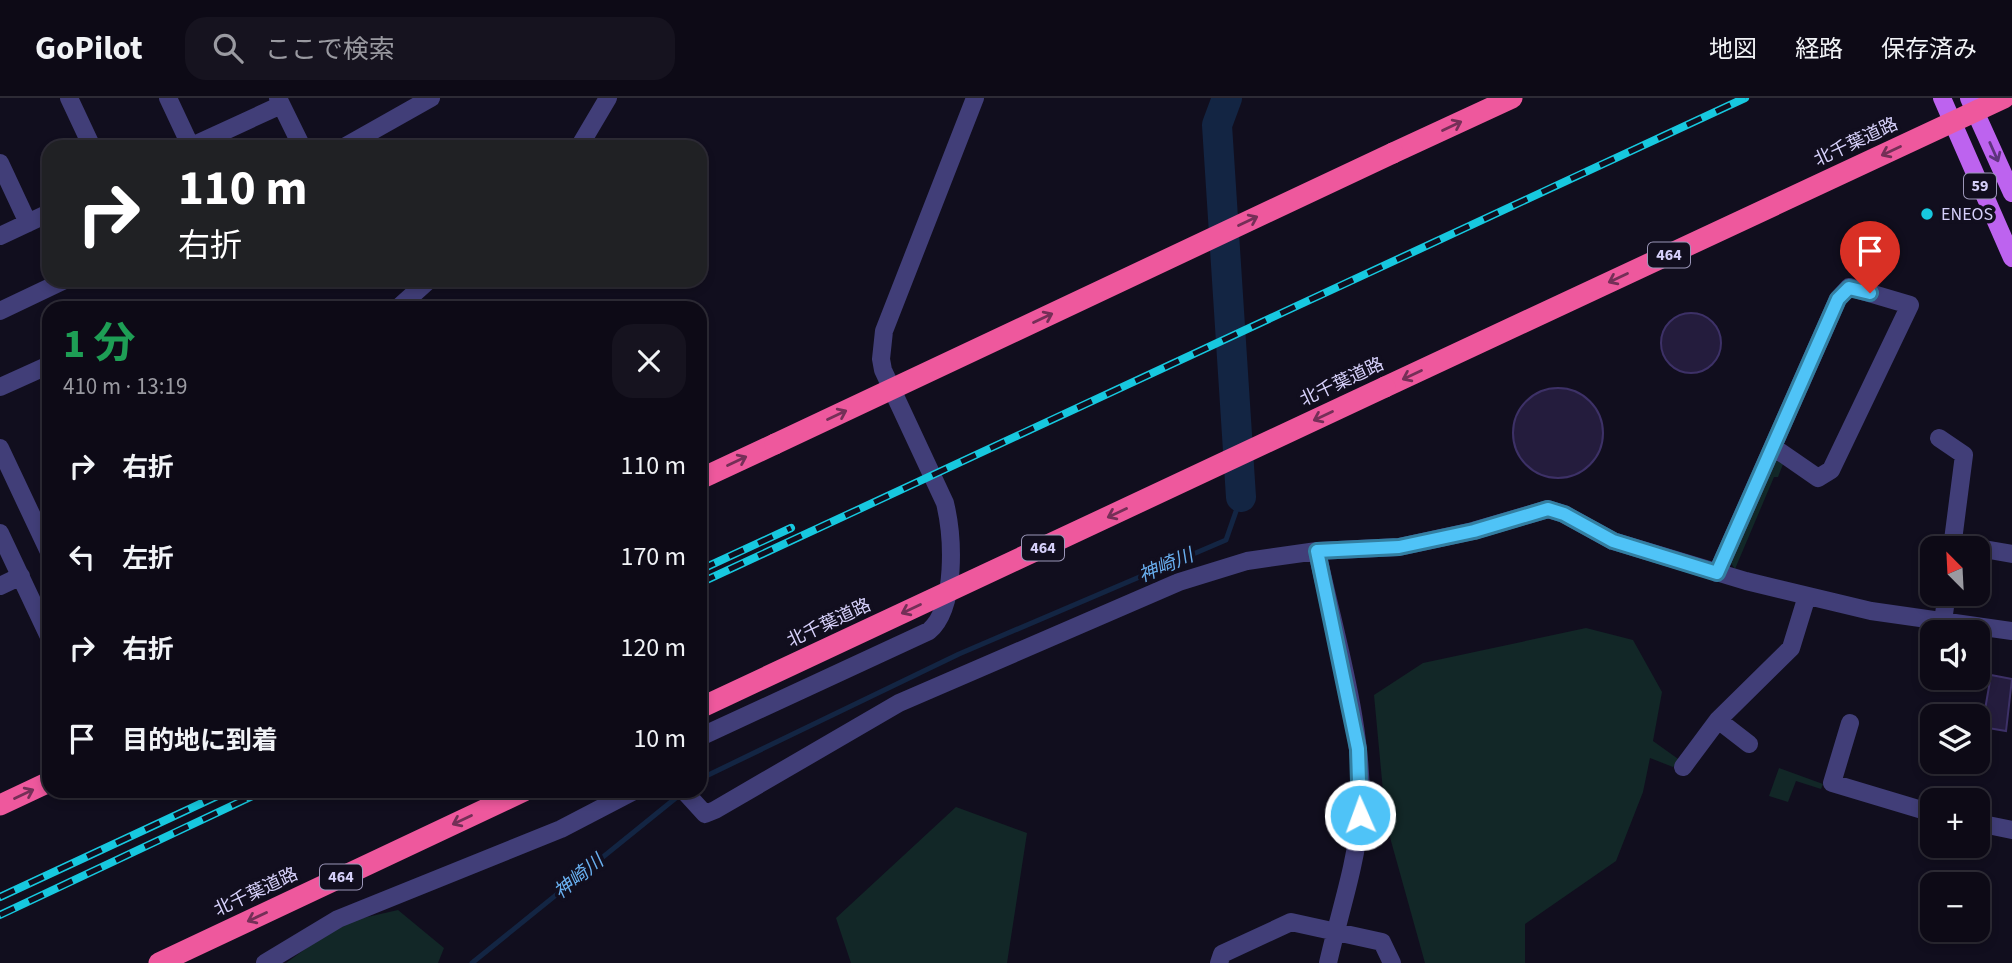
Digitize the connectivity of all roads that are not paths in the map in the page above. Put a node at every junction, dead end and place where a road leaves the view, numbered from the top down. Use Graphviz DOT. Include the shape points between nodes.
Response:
graph roads {
  1 [pos="69,98"];
  2 [pos="168,98"];
  3 [pos="430,98"];
  4 [pos="608,98"];
  5 [pos="975,98"];
  6 [pos="1511,98"];
  7 [pos="1942,98"];
  8 [pos="2004,98"];
  9 [pos="279,102"];
  10 [pos="1972,105"];
  11 [pos="1953,122"];
  12 [pos="89,140"];
  13 [pos="188,140"];
  14 [pos="205,140"];
  15 [pos="298,140"];
  16 [pos="356,140"];
  17 [pos="583,140"];
  18 [pos="0,163"];
  19 [pos="2012,193"];
  20 [pos="42,216"];
  21 [pos="28,223"];
  22 [pos="0,236"];
  23 [pos="2012,258"];
  24 [pos="50,287"];
  25 [pos="421,287"];
  26 [pos="406,301"];
  27 [pos="0,311"];
  28 [pos="42,368"];
  29 [pos="0,387"];
  30 [pos="1939,438"];
  31 [pos="1773,447"];
  32 [pos="0,448"];
  33 [pos="707,476"];
  34 [pos="0,533"];
  35 [pos="1954,536"];
  36 [pos="42,537"];
  37 [pos="1990,550"];
  38 [pos="1317,551"];
  39 [pos="2012,554"];
  40 [pos="1717,573"];
  41 [pos="21,576"];
  42 [pos="0,586"];
  43 [pos="1807,596"];
  44 [pos="1936,620"];
  45 [pos="42,622"];
  46 [pos="1990,628"];
  47 [pos="2012,631"];
  48 [pos="707,705"];
  49 [pos="1718,720"];
  50 [pos="1850,723"];
  51 [pos="707,734"];
  52 [pos="1749,744"];
  53 [pos="1684,767"];
  54 [pos="42,785"];
  55 [pos="509,798"];
  56 [pos="620,798"];
  57 [pos="691,798"];
  58 [pos="0,805"];
  59 [pos="1920,809"];
  60 [pos="1990,825"];
  61 [pos="2012,830"];
  62 [pos="1335,933"];
  63 [pos="159,963"];
  64 [pos="265,963"];
  65 [pos="1219,963"];
  66 [pos="1328,963"];
  67 [pos="1392,963"];
  1 -- 12 [label="street"];
  2 -- 13 [label="street"];
  3 -- 16 [label="street"];
  4 -- 17 [label="street"];
  5 -- 51 [label="street" via="881,347 883,370 949,519 949,579 942,618 929,631"];
  33 -- 6 [label="highway, one-way, bridge"];
  7 -- 11 [label="main road"];
  8 -- 10 [label="highway, 北千葉道路 / 464"];
  9 -- 14 [label="street"];
  9 -- 15 [label="street"];
  10 -- 11 [label="highway, 北千葉道路 / 464"];
  10 -- 19 [label="main road, 59, one-way"];
  11 -- 23 [label="main road, 59"];
  11 -- 48 [label="highway, 北千葉道路 / 464, one-way, bridge"];
  18 -- 21 [label="street"];
  20 -- 21 [label="street"];
  21 -- 22 [label="street"];
  24 -- 27 [label="street"];
  25 -- 26 [label="street"];
  28 -- 29 [label="street"];
  30 -- 35 [label="street" via="1964,454"];
  31 -- 31 [label="street" via="1838,299 1849,288 1910,304 1831,470 1818,478"];
  31 -- 40 [label="street"];
  32 -- 36 [label="street"];
  34 -- 41 [label="street"];
  37 -- 39 [label="street"];
  38 -- 40 [label="street" via="1399,547 1548,509 1613,541"];
  38 -- 57 [label="street" via="1247,561 1179,582 899,703 715,810 705,814"];
  38 -- 62 [label="street" via="1358,749 1359,827 1354,865"];
  40 -- 43 [label="street"];
  41 -- 42 [label="street"];
  41 -- 45 [label="street"];
  43 -- 44 [label="street"];
  43 -- 49 [label="street" via="1791,648"];
  46 -- 47 [label="street"];
  49 -- 52 [label="street"];
  49 -- 53 [label="street"];
  50 -- 59 [label="street" via="1832,783"];
  58 -- 54 [label="highway, one-way"];
  55 -- 63 [label="highway, 北千葉道路 / 464, one-way"];
  56 -- 64 [label="street" via="561,828 338,919"];
  60 -- 61 [label="street"];
  62 -- 65 [label="street" via="1291,922 1222,954"];
  62 -- 66 [label="street"];
  62 -- 67 [label="street" via="1382,942"];
}
